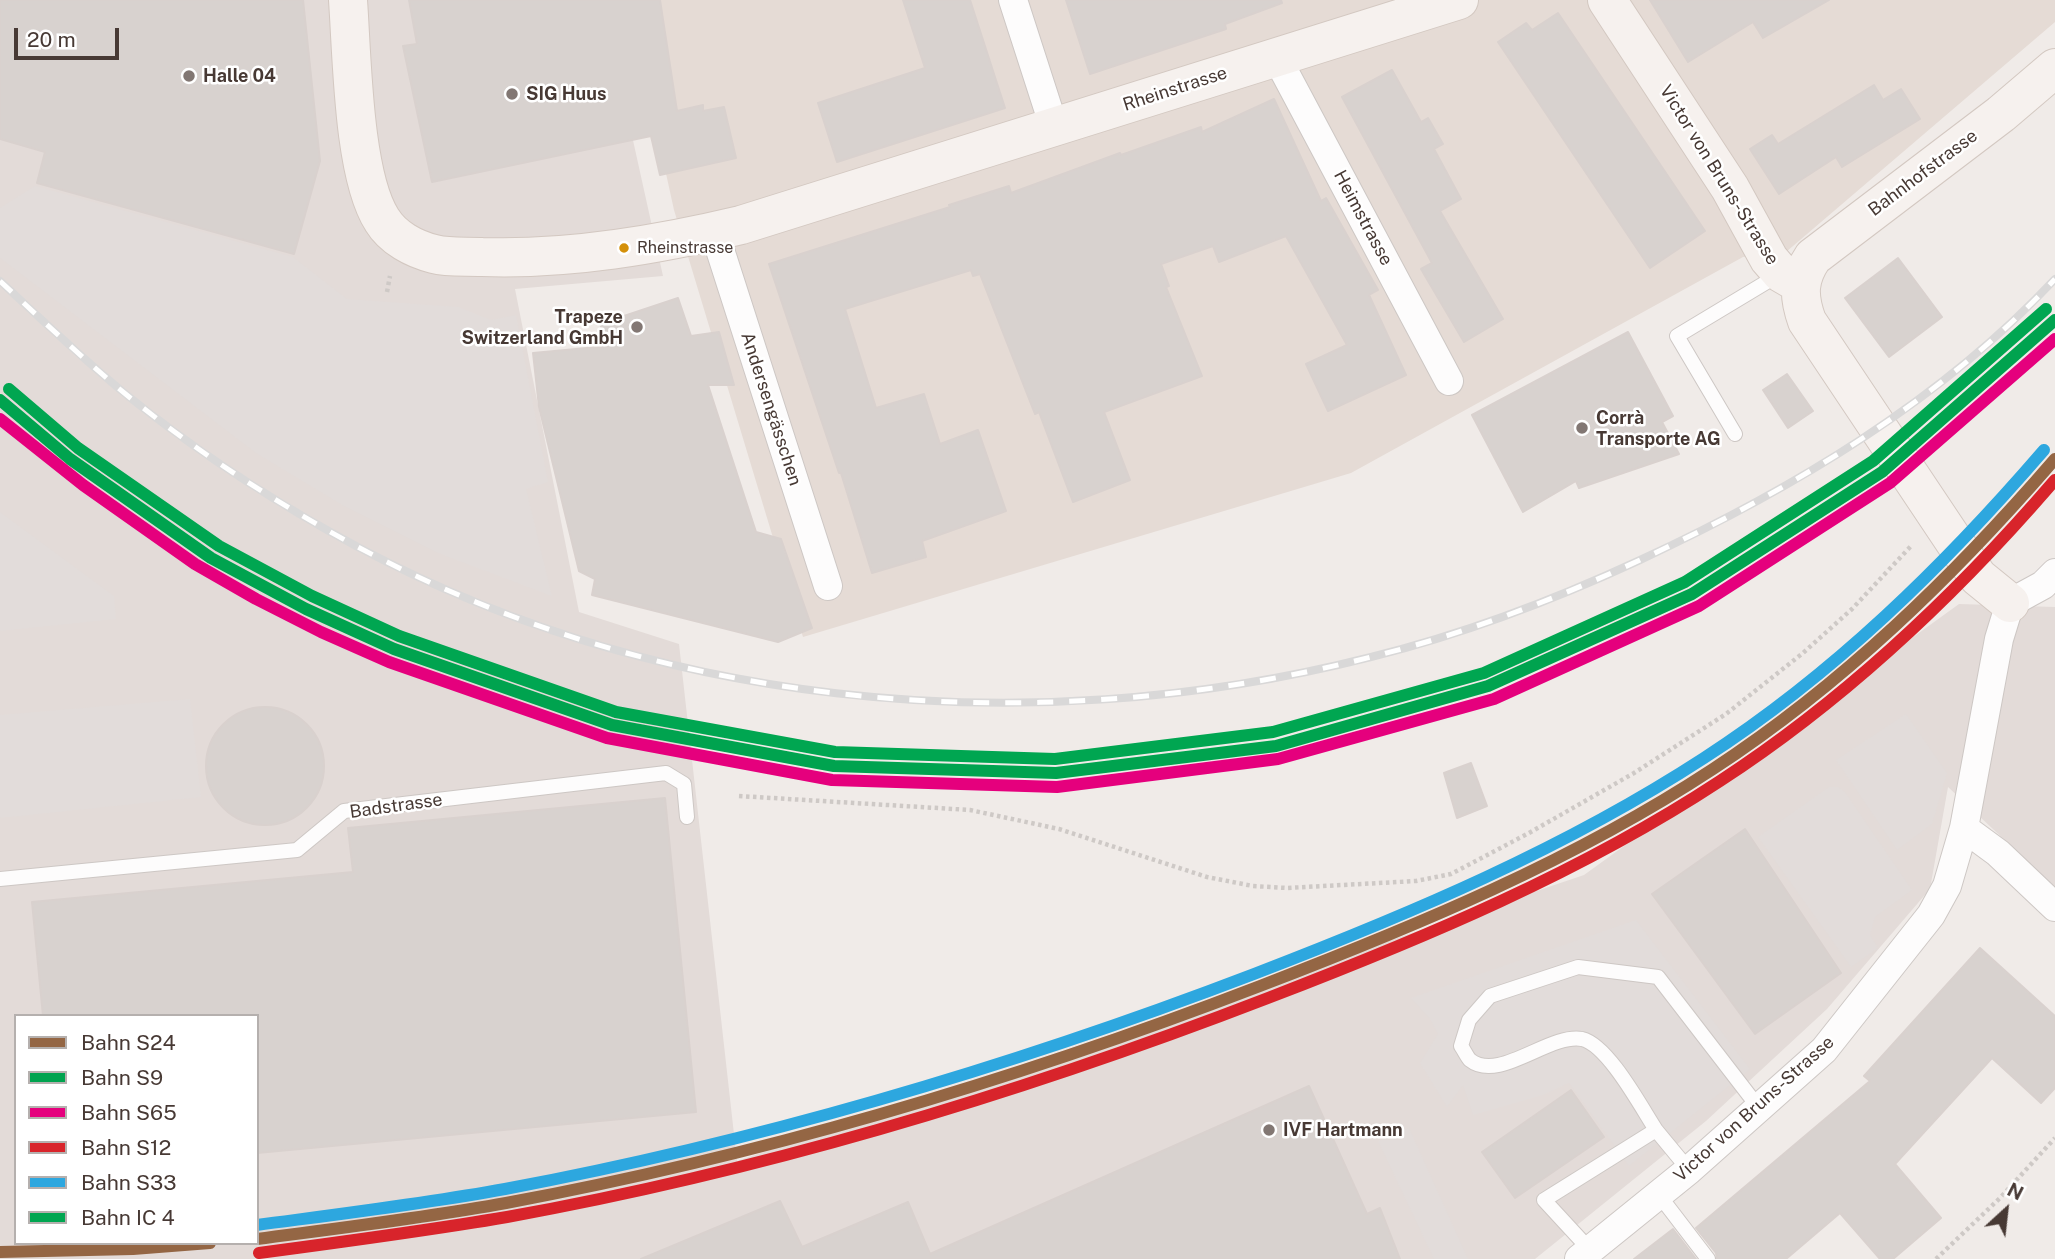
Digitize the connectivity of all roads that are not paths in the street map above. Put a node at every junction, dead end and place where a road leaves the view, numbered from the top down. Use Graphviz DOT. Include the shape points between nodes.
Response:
graph roads {
  1 [pos="348,0"];
  2 [pos="1013,0"];
  3 [pos="1459,0"];
  4 [pos="1607,0"];
  5 [pos="1276,56"];
  6 [pos="2055,68"];
  7 [pos="1054,127"];
  8 [pos="714,231"];
  9 [pos="1791,278"];
  10 [pos="1450,381"];
  11 [pos="1735,434"];
  12 [pos="2055,573"];
  13 [pos="828,586"];
  14 [pos="2010,603"];
  15 [pos="687,817"];
  16 [pos="1964,828"];
  17 [pos="0,879"];
  18 [pos="2055,907"];
  19 [pos="1759,1108"];
  20 [pos="1656,1130"];
  21 [pos="1689,1170"];
  22 [pos="1659,1195"];
  23 [pos="1585,1255"];
  24 [pos="1708,1259"];
  1 -- 8 [label="street, Rheinstrasse" via="362,159 382,221 403,243 435,254 504,257 645,245"];
  2 -- 7 [label="street"];
  3 -- 5 [label="street, Rheinstrasse"];
  4 -- 9 [label="street, Victor von Bruns-Strasse" via="1730,188 1769,259"];
  5 -- 7 [label="street, Rheinstrasse"];
  5 -- 10 [label="street, Heimstrasse"];
  6 -- 9 [label="street, Bahnhofstrasse"];
  7 -- 8 [label="street, Rheinstrasse"];
  8 -- 13 [label="street, Andersengässchen"];
  9 -- 11 [label="lane" via="1757,286 1677,336"];
  9 -- 14 [label="street, Victor von Bruns-Strasse" via="1807,321 1978,577"];
  12 -- 14 [label="street"];
  14 -- 16 [label="street, Victor von Bruns-Strasse" via="1999,639"];
  15 -- 17 [label="lane, Badstrasse" via="684,784 666,773 344,811 297,850"];
  16 -- 18 [label="street"];
  16 -- 19 [label="street, Victor von Bruns-Strasse" via="1947,886 1931,915 1824,1050"];
  19 -- 20 [label="lane" via="1658,977 1578,967 1490,996 1469,1020 1461,1046 1471,1060 1495,1067 1562,1041 1583,1039 1604,1052"];
  19 -- 21 [label="street, Victor von Bruns-Strasse"];
  20 -- 21 [label="lane"];
  20 -- 23 [label="lane" via="1544,1200"];
  21 -- 22 [label="street, Victor von Bruns-Strasse"];
  22 -- 23 [label="street, Victor von Bruns-Strasse"];
  22 -- 24 [label="lane"];
}
